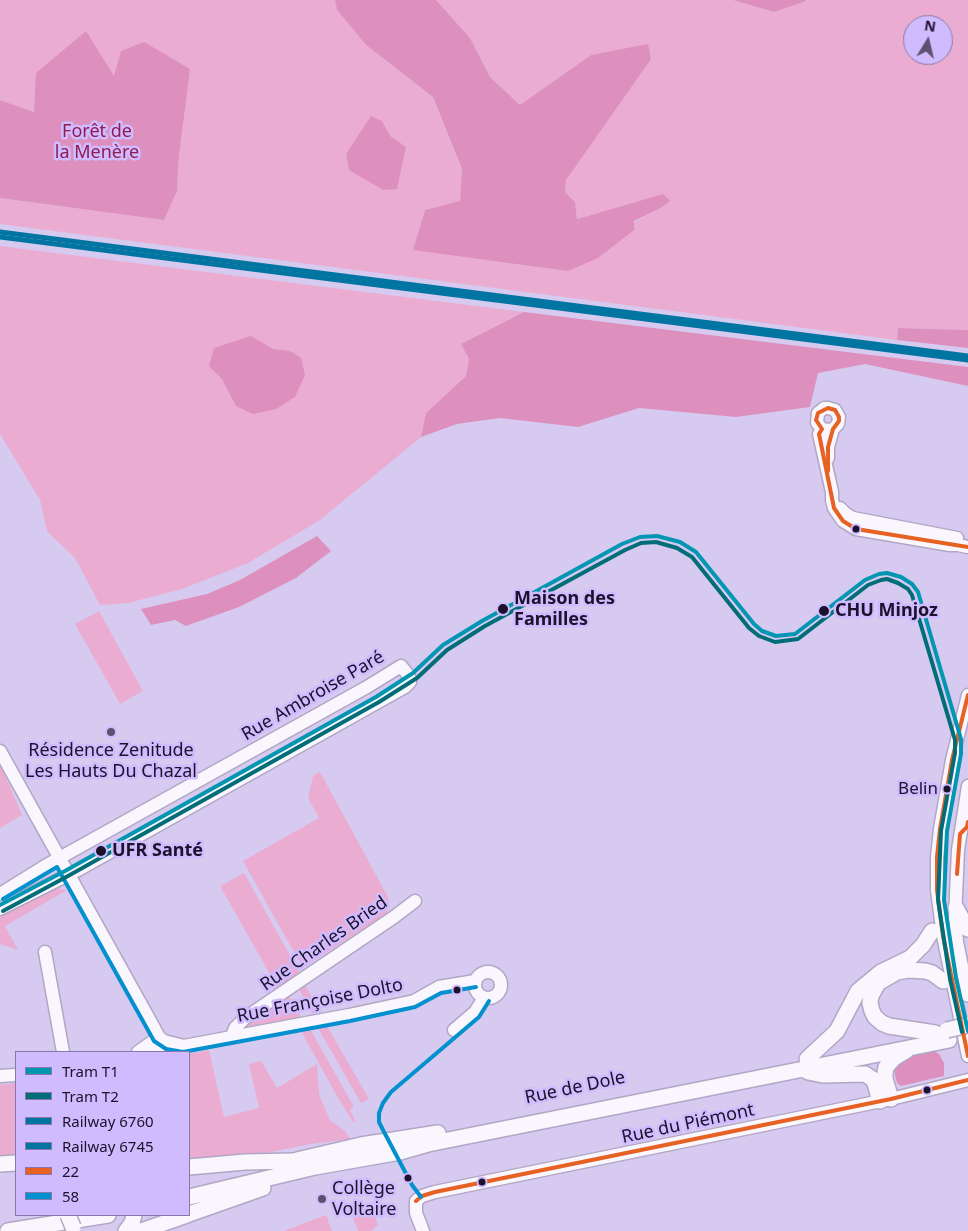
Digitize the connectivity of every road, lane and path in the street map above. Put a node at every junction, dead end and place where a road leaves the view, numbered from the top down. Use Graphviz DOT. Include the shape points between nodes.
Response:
graph roads {
  1 [pos="828,429"];
  2 [pos="887,529"];
  3 [pos="968,540"];
  4 [pos="968,547"];
  5 [pos="968,695"];
  6 [pos="963,739"];
  7 [pos="0,751"];
  8 [pos="968,786"];
  9 [pos="59,858"];
  10 [pos="68,875"];
  11 [pos="937,890"];
  12 [pos="0,894"];
  13 [pos="415,901"];
  14 [pos="956,908"];
  15 [pos="0,909"];
  16 [pos="968,929"];
  17 [pos="932,931"];
  18 [pos="45,952"];
  19 [pos="475,982"];
  20 [pos="960,991"];
  21 [pos="484,998"];
  22 [pos="968,1025"];
  23 [pos="454,1030"];
  24 [pos="943,1034"];
  25 [pos="968,1035"];
  26 [pos="232,1036"];
  27 [pos="164,1040"];
  28 [pos="915,1045"];
  29 [pos="63,1051"];
  30 [pos="140,1051"];
  31 [pos="156,1051"];
  32 [pos="968,1056"];
  33 [pos="807,1060"];
  34 [pos="794,1070"];
  35 [pos="15,1075"];
  36 [pos="0,1076"];
  37 [pos="968,1080"];
  38 [pos="886,1100"];
  39 [pos="396,1145"];
  40 [pos="365,1151"];
  41 [pos="293,1161"];
  42 [pos="0,1164"];
  43 [pos="15,1164"];
  44 [pos="315,1167"];
  45 [pos="190,1168"];
  46 [pos="0,1173"];
  47 [pos="15,1173"];
  48 [pos="190,1187"];
  49 [pos="190,1197"];
  50 [pos="190,1213"];
  51 [pos="38,1216"];
  52 [pos="102,1216"];
  53 [pos="134,1216"];
  54 [pos="182,1216"];
  55 [pos="0,1222"];
  56 [pos="8,1231"];
  57 [pos="126,1231"];
  58 [pos="141,1231"];
  59 [pos="423,1231"];
  1 -- 2 [label="street" via="819,434 834,508 843,521 856,529"];
  2 -- 3 [label="street"];
  2 -- 4 [label="street"];
  5 -- 6 [label="street"];
  6 -- 11 [label="street" via="952,760 940,828"];
  7 -- 9 [label="street"];
  8 -- 14 [label="street" via="958,850"];
  9 -- 10 [label="street"];
  9 -- 10 [label="street, Rue Ambroise Paré" via="401,666 409,676 410,682 405,687"];
  9 -- 12 [label="street, Rue Ambroise Paré"];
  10 -- 15 [label="street, Rue Ambroise Paré"];
  10 -- 27 [label="street"];
  11 -- 17 [label="street"];
  11 -- 20 [label="street" via="942,931"];
  13 -- 26 [label="street, Rue Charles Bried" via="245,1018"];
  14 -- 16 [label="main road"];
  14 -- 20 [label="street"];
  17 -- 33 [label="main road" via="924,945 910,958 881,972 862,987 837,1031"];
  18 -- 29 [label="street"];
  19 -- 21 [label="street" via="475,990"];
  19 -- 21 [label="street" via="480,974 488,972 499,977 501,986 498,994"];
  19 -- 26 [label="street, Rue Françoise Dolto" via="439,988 414,1001"];
  20 -- 24 [label="main road" via="932,973 908,970 897,972 878,983 871,996 870,1003 876,1018 882,1023"];
  20 -- 32 [label="street"];
  21 -- 23 [label="street" via="476,1012"];
  22 -- 24 [label="main road, Rue de Dole, bridge"];
  24 -- 25 [label="main road, Rue de Dole"];
  24 -- 28 [label="main road, Rue de Dole"];
  24 -- 33 [label="main road, Rue de Dole"];
  26 -- 27 [label="street, Rue Françoise Dolto" via="184,1046"];
  27 -- 30 [label="street"];
  27 -- 31 [label="street"];
  28 -- 34 [label="main road, Rue de Dole"];
  28 -- 38 [label="main road" via="886,1067"];
  33 -- 39 [label="main road, Rue de Dole"];
  34 -- 38 [label="main road" via="823,1075 865,1074 874,1080"];
  34 -- 39 [label="main road, Rue de Dole" via="428,1144"];
  35 -- 36 [label="street"];
  37 -- 38 [label="street, Rue du Piémont"];
  38 -- 59 [label="street, Rue du Piémont" via="435,1192 416,1201 416,1213"];
  39 -- 40 [label="main road, Rue de Dole"];
  40 -- 41 [label="main road, Rue de Dole"];
  40 -- 44 [label="main road, Rue de Dole"];
  41 -- 45 [label="main road"];
  41 -- 48 [label="main road, Rue de Dole"];
  42 -- 43 [label="main road"];
  44 -- 49 [label="main road, Rue de Dole"];
  44 -- 50 [label="main road"];
  46 -- 47 [label="main road"];
  51 -- 55 [label="main road"];
  52 -- 56 [label="main road"];
  53 -- 57 [label="main road"];
  54 -- 58 [label="main road"];
}
